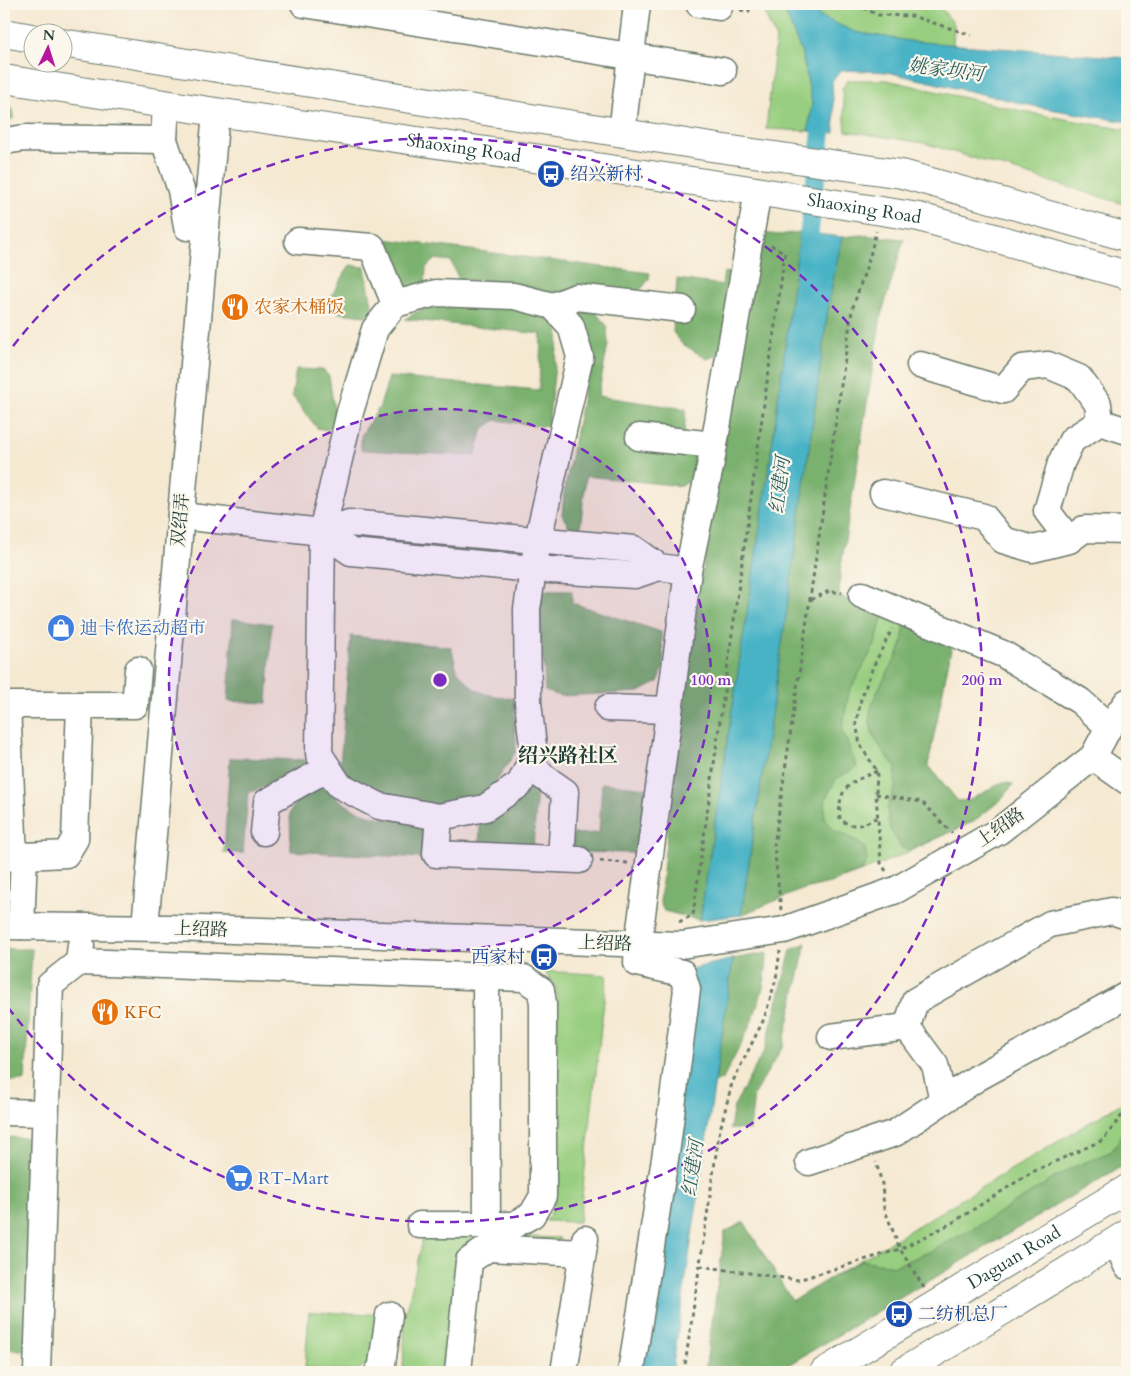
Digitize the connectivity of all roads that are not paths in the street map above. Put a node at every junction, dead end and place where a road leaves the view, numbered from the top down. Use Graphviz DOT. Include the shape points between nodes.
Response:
graph roads {
  1 [pos="304,4"];
  2 [pos="637,4"];
  3 [pos="4,33"];
  4 [pos="22,36"];
  5 [pos="72,44"];
  6 [pos="630,56"];
  7 [pos="723,71"];
  8 [pos="4,78"];
  9 [pos="166,104"];
  10 [pos="216,112"];
  11 [pos="622,133"];
  12 [pos="164,140"];
  13 [pos="4,141"];
  14 [pos="758,191"];
  15 [pos="187,227"];
  16 [pos="1127,237"];
  17 [pos="298,241"];
  18 [pos="1127,275"];
  19 [pos="395,304"];
  20 [pos="553,306"];
  21 [pos="682,309"];
  22 [pos="920,365"];
  23 [pos="1100,422"];
  24 [pos="1127,430"];
  25 [pos="639,437"];
  26 [pos="714,445"];
  27 [pos="883,493"];
  28 [pos="181,516"];
  29 [pos="1127,530"];
  30 [pos="322,532"];
  31 [pos="538,539"];
  32 [pos="1069,540"];
  33 [pos="659,567"];
  34 [pos="533,569"];
  35 [pos="688,571"];
  36 [pos="862,595"];
  37 [pos="138,670"];
  38 [pos="1127,702"];
  39 [pos="6,705"];
  40 [pos="80,705"];
  41 [pos="608,708"];
  42 [pos="669,710"];
  43 [pos="1109,727"];
  44 [pos="1093,757"];
  45 [pos="530,761"];
  46 [pos="328,768"];
  47 [pos="1127,781"];
  48 [pos="439,817"];
  49 [pos="264,832"];
  50 [pos="14,856"];
  51 [pos="1127,916"];
  52 [pos="12,926"];
  53 [pos="83,926"];
  54 [pos="145,928"];
  55 [pos="638,944"];
  56 [pos="79,962"];
  57 [pos="486,977"];
  58 [pos="1127,995"];
  59 [pos="907,1027"];
  60 [pos="831,1037"];
  61 [pos="942,1100"];
  62 [pos="4,1112"];
  63 [pos="45,1113"];
  64 [pos="809,1162"];
  65 [pos="1127,1189"];
  66 [pos="420,1225"];
  67 [pos="487,1225"];
  68 [pos="1122,1237"];
  69 [pos="1127,1266"];
  70 [pos="389,1315"];
  71 [pos="36,1372"];
  72 [pos="378,1372"];
  73 [pos="458,1372"];
  74 [pos="564,1372"];
  75 [pos="631,1372"];
  76 [pos="824,1372"];
  77 [pos="903,1372"];
  1 -- 6 [label="street"];
  2 -- 6 [label="street"];
  3 -- 4 [label="main road"];
  5 -- 11 [label="main road"];
  6 -- 7 [label="street"];
  6 -- 11 [label="street"];
  8 -- 9 [label="main road, Shaoxing Road"];
  9 -- 10 [label="main road, Shaoxing Road"];
  9 -- 12 [label="street"];
  10 -- 14 [label="main road, Shaoxing Road"];
  10 -- 28 [label="street, 双绍弄"];
  11 -- 16 [label="main road" via="902,174"];
  12 -- 13 [label="street" via="26,138"];
  12 -- 15 [label="street" via="181,190"];
  14 -- 18 [label="main road, Shaoxing Road" via="919,217"];
  14 -- 26 [label="street"];
  17 -- 19 [label="street" via="372,247"];
  19 -- 20 [label="street" via="436,293 514,296"];
  19 -- 30 [label="street" via="375,329 350,412"];
  20 -- 21 [label="street" via="576,297"];
  20 -- 31 [label="street" via="572,326 580,357"];
  22 -- 23 [label="street" via="1003,390 1022,368 1048,365 1079,378 1098,404"];
  23 -- 24 [label="street"];
  23 -- 32 [label="street" via="1072,440 1061,462 1047,511"];
  25 -- 26 [label="street"];
  26 -- 35 [label="street"];
  27 -- 32 [label="street" via="984,517 1003,540 1033,549"];
  28 -- 30 [label="street"];
  28 -- 54 [label="street, 双绍弄"];
  29 -- 32 [label="street" via="1084,530"];
  30 -- 31 [label="street" via="349,523"];
  30 -- 34 [label="street" via="352,552"];
  30 -- 46 [label="street" via="318,754"];
  31 -- 33 [label="street" via="634,549"];
  31 -- 34 [label="street"];
  33 -- 34 [label="street" via="635,575"];
  33 -- 35 [label="street"];
  34 -- 45 [label="street" via="526,610 528,702 534,755"];
  35 -- 42 [label="street"];
  36 -- 43 [label="street" via="1003,654 1080,701"];
  37 -- 40 [label="street" via="135,705"];
  38 -- 43 [label="street, 上绍路"];
  39 -- 40 [label="street"];
  39 -- 50 [label="street"];
  40 -- 50 [label="street" via="75,839 66,854"];
  41 -- 42 [label="street"];
  42 -- 55 [label="street"];
  43 -- 44 [label="street, 上绍路"];
  44 -- 47 [label="street"];
  44 -- 55 [label="street, 上绍路" via="999,832 896,890 784,930 681,945"];
  45 -- 48 [label="street" via="520,784 485,808"];
  45 -- 48 [label="street" via="542,776 565,792 570,859 436,854"];
  46 -- 48 [label="street" via="339,785 379,806"];
  46 -- 49 [label="street" via="267,802"];
  50 -- 52 [label="street"];
  51 -- 59 [label="street" via="1112,911 1050,924 914,1001"];
  52 -- 53 [label="street, 上绍路"];
  53 -- 54 [label="street, 上绍路"];
  53 -- 56 [label="street"];
  54 -- 55 [label="street, 上绍路"];
  55 -- 75 [label="street" via="637,963 682,973 687,990 667,1146"];
  56 -- 57 [label="street"];
  56 -- 63 [label="street" via="50,985"];
  57 -- 67 [label="street"];
  57 -- 67 [label="street" via="524,978 541,990 543,1004 543,1196 532,1215 514,1225"];
  58 -- 61 [label="street"];
  59 -- 60 [label="street"];
  59 -- 61 [label="street" via="935,1065"];
  61 -- 64 [label="street" via="895,1133"];
  62 -- 63 [label="street"];
  63 -- 71 [label="street"];
  65 -- 76 [label="main road, Daguan Road"];
  66 -- 67 [label="street"];
  68 -- 69 [label="street"];
  68 -- 77 [label="main road"];
  70 -- 72 [label="street" via="381,1371"];
  73 -- 74 [label="street" via="469,1261 488,1248 584,1246"];
}
